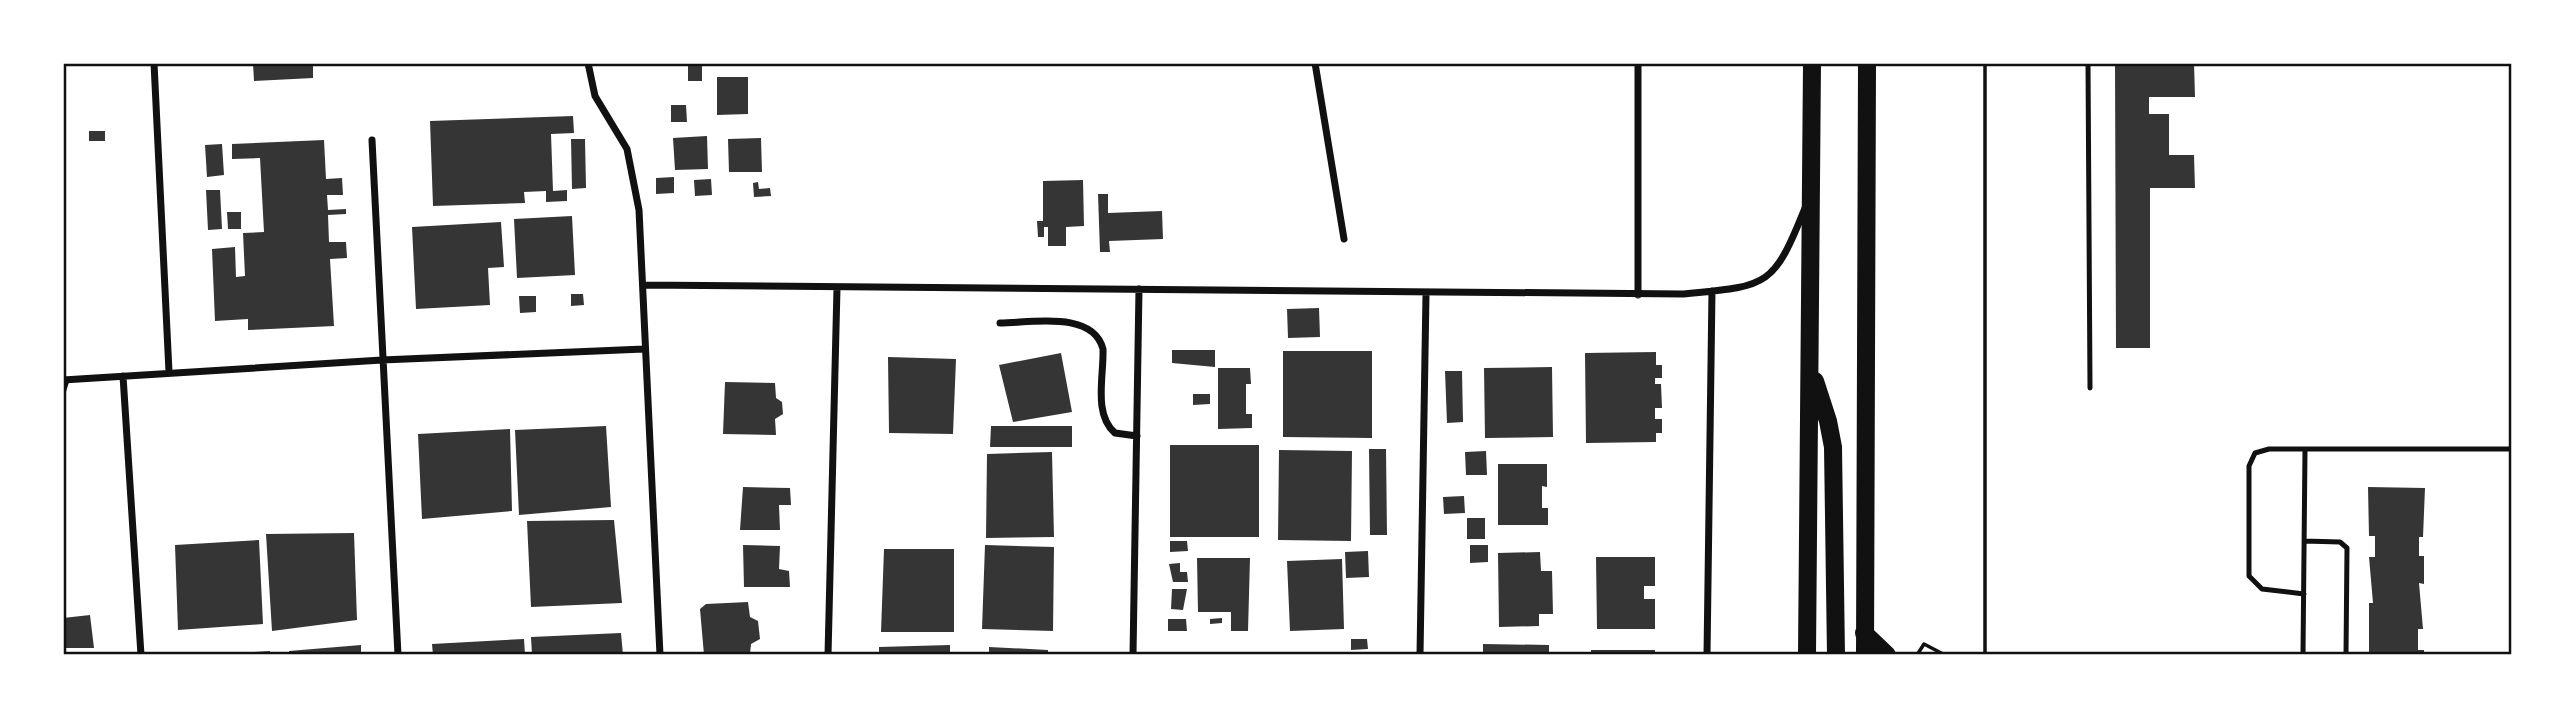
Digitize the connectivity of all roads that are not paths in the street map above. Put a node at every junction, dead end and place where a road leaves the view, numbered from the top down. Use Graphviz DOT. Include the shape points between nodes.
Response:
graph roads {
  1 [pos="154,63"];
  2 [pos="588,63"];
  3 [pos="1315,63"];
  4 [pos="1638,63"];
  5 [pos="1812,63"];
  6 [pos="1867,63"];
  7 [pos="2088,63"];
  8 [pos="372,140"];
  9 [pos="1812,192"];
  10 [pos="1344,239"];
  11 [pos="643,285"];
  12 [pos="837,288"];
  13 [pos="1139,289"];
  14 [pos="1712,291"];
  15 [pos="1426,294"];
  16 [pos="1638,295"];
  17 [pos="1000,323"];
  18 [pos="644,349"];
  19 [pos="382,360"];
  20 [pos="169,372"];
  21 [pos="1811,372"];
  22 [pos="123,376"];
  23 [pos="65,380"];
  24 [pos="2090,388"];
  25 [pos="63,393"];
  26 [pos="1137,436"];
  27 [pos="2305,449"];
  28 [pos="2512,449"];
  29 [pos="2304,541"];
  30 [pos="2304,593"];
  31 [pos="1864,633"];
  32 [pos="141,655"];
  33 [pos="398,655"];
  34 [pos="660,655"];
  35 [pos="828,655"];
  36 [pos="1133,655"];
  37 [pos="1420,655"];
  38 [pos="1707,655"];
  39 [pos="1807,655"];
  40 [pos="1836,655"];
  41 [pos="1865,655"];
  42 [pos="1887,655"];
  43 [pos="2303,655"];
  44 [pos="2346,655"];
  1 -- 20 [label="street"];
  2 -- 11 [label="street" via="590,83 627,149 635,180"];
  3 -- 10 [label="street"];
  4 -- 16 [label="street"];
  5 -- 9 [label="main road"];
  6 -- 31 [label="main road"];
  7 -- 24 [label="lane"];
  8 -- 19 [label="street"];
  9 -- 14 [label="street" via="1784,259 1772,274 1755,284"];
  9 -- 21 [label="main road"];
  11 -- 12 [label="street"];
  11 -- 18 [label="street"];
  12 -- 13 [label="street"];
  12 -- 35 [label="street"];
  13 -- 15 [label="street"];
  13 -- 26 [label="street"];
  14 -- 16 [label="street"];
  14 -- 38 [label="street"];
  15 -- 16 [label="street"];
  15 -- 37 [label="street"];
  17 -- 26 [label="street" via="1090,328 1103,349 1105,422 1115,433"];
  18 -- 19 [label="street"];
  18 -- 34 [label="street"];
  19 -- 20 [label="street"];
  19 -- 33 [label="street"];
  20 -- 22 [label="street"];
  21 -- 39 [label="main road"];
  21 -- 40 [label="main road" via="1833,447"];
  22 -- 23 [label="street"];
  22 -- 32 [label="street"];
  23 -- 25 [label="lane"];
  26 -- 36 [label="street"];
  27 -- 28 [label="lane"];
  27 -- 29 [label="lane"];
  27 -- 30 [label="lane" via="2255,453 2249,466 2248,517 2248,567 2254,584 2262,589"];
  29 -- 30 [label="lane"];
  29 -- 44 [label="lane" via="2340,542 2347,548"];
  30 -- 43 [label="lane"];
  31 -- 41 [label="main road"];
  31 -- 42 [label="main road"];
}
